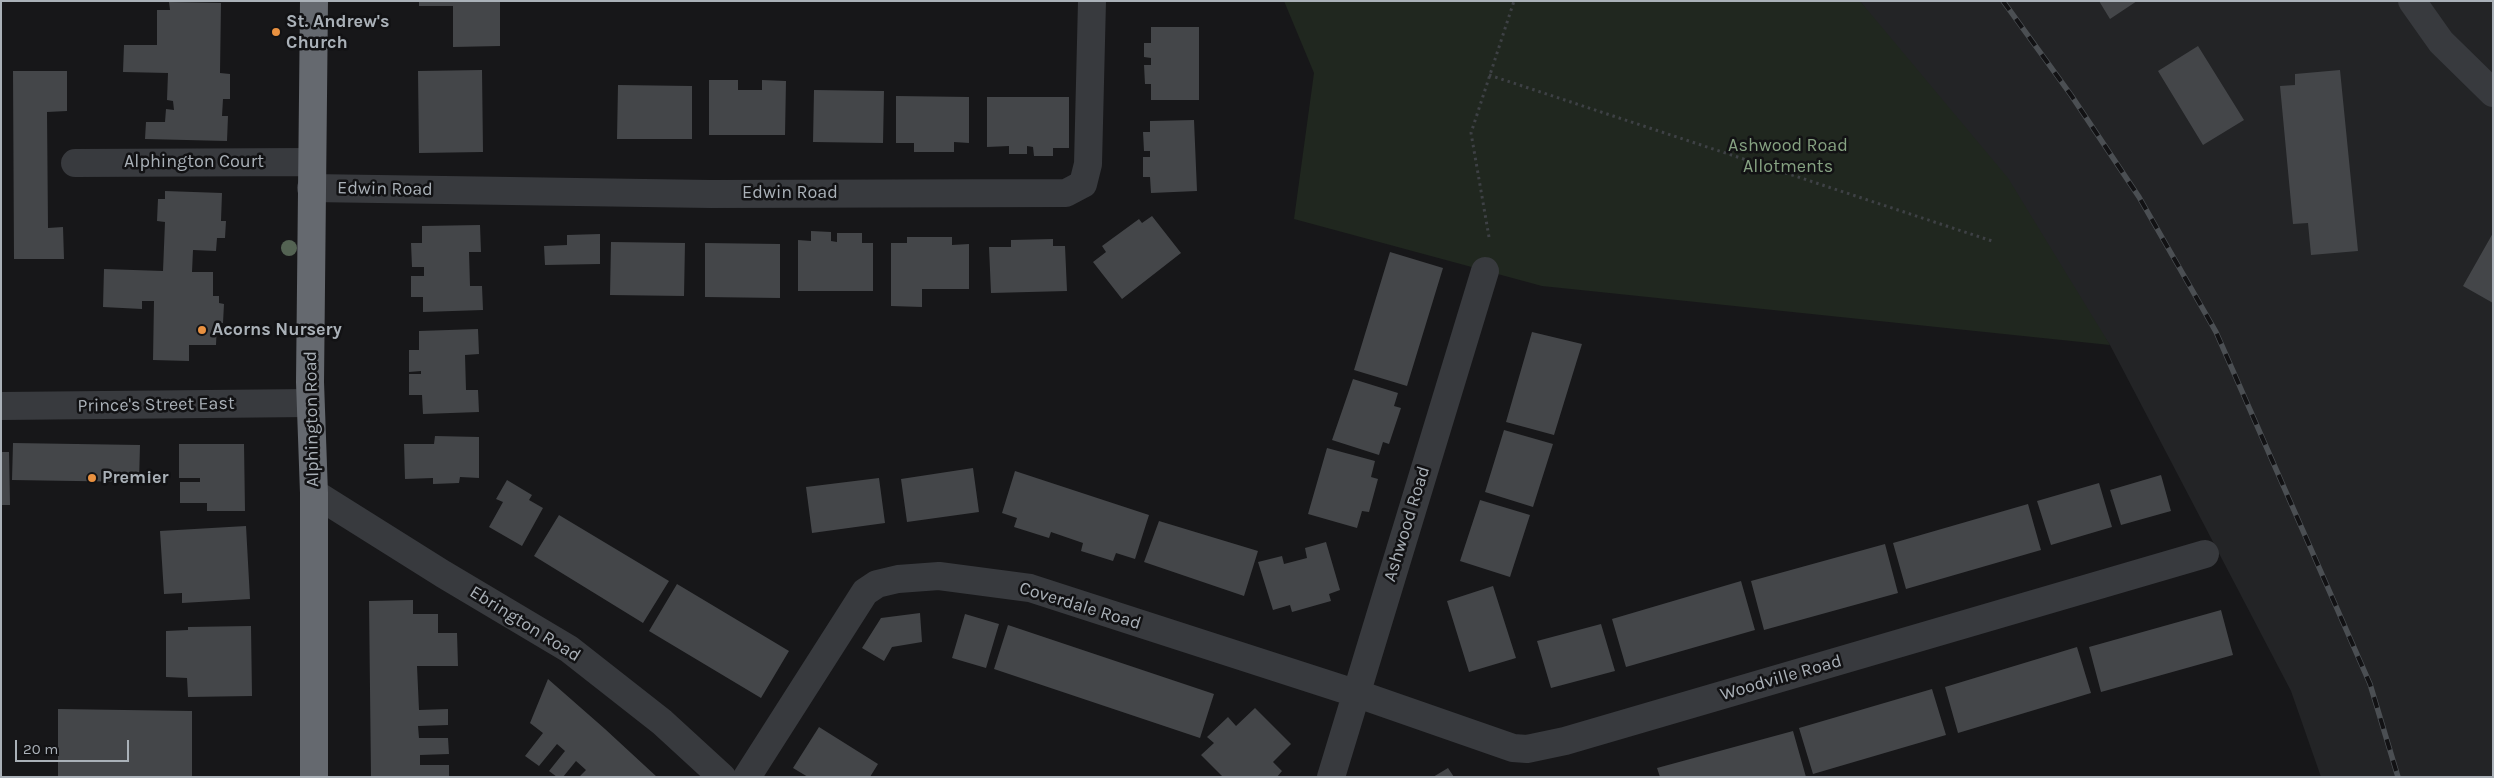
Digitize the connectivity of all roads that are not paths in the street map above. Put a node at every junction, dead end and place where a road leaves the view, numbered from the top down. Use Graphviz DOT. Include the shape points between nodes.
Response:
graph roads {
  1 [pos="314,1"];
  2 [pos="1092,1"];
  3 [pos="2412,1"];
  4 [pos="2493,93"];
  5 [pos="75,163"];
  6 [pos="312,175"];
  7 [pos="1485,271"];
  8 [pos="310,403"];
  9 [pos="1,406"];
  10 [pos="314,493"];
  11 [pos="2205,554"];
  12 [pos="1358,694"];
  13 [pos="314,777"];
  14 [pos="722,777"];
  15 [pos="747,777"];
  16 [pos="1331,777"];
  1 -- 6 [label="highway, Alphington Road"];
  2 -- 6 [label="street, Edwin Road" via="1088,164 1083,184 1066,193 711,194"];
  3 -- 4 [label="street" via="2441,42"];
  5 -- 6 [label="street, Alphington Court"];
  6 -- 8 [label="highway, Alphington Road"];
  7 -- 12 [label="street, Ashwood Road"];
  8 -- 9 [label="street, Prince's Street East"];
  8 -- 10 [label="highway, Alphington Road"];
  10 -- 13 [label="highway, Alphington Road"];
  10 -- 14 [label="street, Ebrington Road" via="570,649 662,722"];
  11 -- 12 [label="street, Woodville Road" via="1565,741 1527,749 1513,748"];
  12 -- 15 [label="street, Coverdale Road" via="1030,588 939,576 898,579 877,584 865,592"];
  12 -- 16 [label="street, Ashwood Road"];
}
